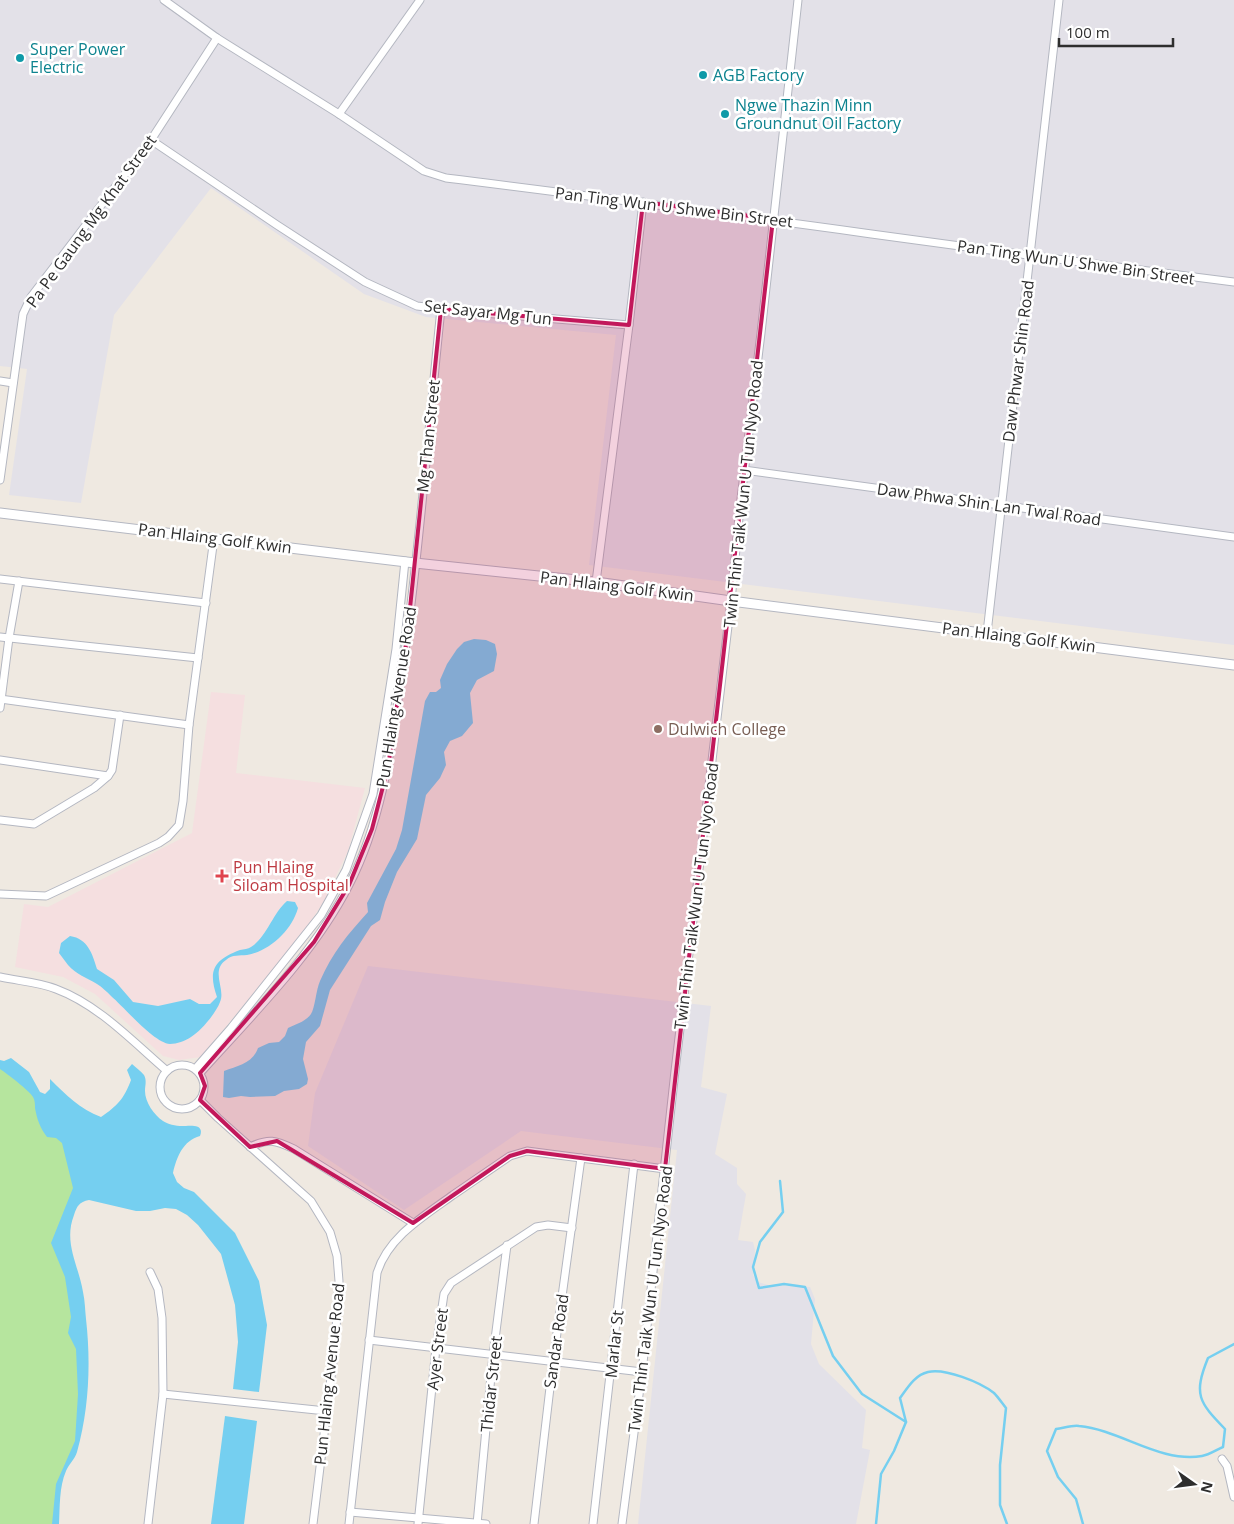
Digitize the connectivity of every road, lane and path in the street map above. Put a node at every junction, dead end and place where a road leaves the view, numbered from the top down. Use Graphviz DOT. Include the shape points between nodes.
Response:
graph roads {
  1 [pos="164,0"];
  2 [pos="420,0"];
  3 [pos="798,0"];
  4 [pos="1059,0"];
  5 [pos="217,38"];
  6 [pos="339,114"];
  7 [pos="151,140"];
  8 [pos="642,202"];
  9 [pos="773,219"];
  10 [pos="1030,256"];
  11 [pos="1234,282"];
  12 [pos="441,309"];
  13 [pos="629,325"];
  14 [pos="0,381"];
  15 [pos="13,383"];
  16 [pos="744,470"];
  17 [pos="0,480"];
  18 [pos="1001,505"];
  19 [pos="0,513"];
  20 [pos="1234,537"];
  21 [pos="214,538"];
  22 [pos="405,561"];
  23 [pos="415,563"];
  24 [pos="0,579"];
  25 [pos="19,581"];
  26 [pos="596,582"];
  27 [pos="732,601"];
  28 [pos="206,603"];
  29 [pos="987,633"];
  30 [pos="0,637"];
  31 [pos="9,638"];
  32 [pos="198,658"];
  33 [pos="1234,665"];
  34 [pos="1,699"];
  35 [pos="0,708"];
  36 [pos="120,715"];
  37 [pos="189,725"];
  38 [pos="0,760"];
  39 [pos="108,776"];
  40 [pos="0,820"];
  41 [pos="0,894"];
  42 [pos="0,977"];
  43 [pos="198,1071"];
  44 [pos="167,1072"];
  45 [pos="200,1100"];
  46 [pos="250,1147"];
  47 [pos="581,1158"];
  48 [pos="634,1164"];
  49 [pos="665,1169"];
  50 [pos="413,1223"];
  51 [pos="572,1228"];
  52 [pos="507,1245"];
  53 [pos="150,1272"];
  54 [pos="369,1340"];
  55 [pos="436,1348"];
  56 [pos="493,1355"];
  57 [pos="553,1362"];
  58 [pos="611,1369"];
  59 [pos="642,1372"];
  60 [pos="163,1394"];
  61 [pos="326,1411"];
  62 [pos="1222,1459"];
  63 [pos="1234,1497"];
  64 [pos="350,1512"];
  65 [pos="418,1521"];
  66 [pos="148,1524"];
  67 [pos="313,1524"];
  68 [pos="349,1524"];
  69 [pos="477,1524"];
  70 [pos="486,1524"];
  71 [pos="534,1524"];
  72 [pos="593,1524"];
  73 [pos="622,1524"];
  1 -- 5 [label="street, Pan Ting Wun U Shwe Bin Street"];
  2 -- 6 [label="street"];
  3 -- 9 [label="street, Twin Thin Taik Wun U Tun Nyo Road"];
  4 -- 10 [label="street, Daw Phwar Shin Road"];
  5 -- 6 [label="street, Pan Ting Wun U Shwe Bin Street"];
  5 -- 7 [label="street, Pa Pe Gaung Mg Khat Street"];
  6 -- 8 [label="street, Pan Ting Wun U Shwe Bin Street" via="424,171 446,178"];
  7 -- 12 [label="street, Set Sayar Mg Tun" via="365,282 417,306"];
  7 -- 15 [label="street, Pa Pe Gaung Mg Khat Street" via="31,297 23,314"];
  8 -- 9 [label="street, Pan Ting Wun U Shwe Bin Street"];
  8 -- 13 [label="street"];
  9 -- 10 [label="street, Pan Ting Wun U Shwe Bin Street"];
  9 -- 16 [label="street, Twin Thin Taik Wun U Tun Nyo Road"];
  10 -- 11 [label="street, Pan Ting Wun U Shwe Bin Street"];
  10 -- 18 [label="street, Daw Phwar Shin Road"];
  12 -- 13 [label="street, Set Sayar Mg Tun"];
  12 -- 23 [label="street, Mg Than Street"];
  13 -- 26 [label="street"];
  14 -- 15 [label="street"];
  15 -- 17 [label="street, Pa Pe Gaung Mg Khat Street"];
  16 -- 18 [label="street, Daw Phwa Shin Lan Twal Road"];
  16 -- 27 [label="street, Twin Thin Taik Wun U Tun Nyo Road"];
  18 -- 20 [label="street, Daw Phwa Shin Lan Twal Road"];
  18 -- 29 [label="street, Daw Phwar Shin Road"];
  19 -- 21 [label="street, Pan Hlaing Golf Kwin"];
  21 -- 22 [label="street, Pan Hlaing Golf Kwin"];
  21 -- 28 [label="street"];
  22 -- 23 [label="street, Pan Hlaing Golf Kwin"];
  22 -- 43 [label="street, Pun Hlaing Avenue Road" via="396,649 373,794 346,870 321,915"];
  23 -- 26 [label="street, Pan Hlaing Golf Kwin"];
  23 -- 43 [label="street, Pun Hlaing Avenue Road" via="388,766 372,829 349,885 308,949 284,979"];
  24 -- 25 [label="street"];
  25 -- 28 [label="street"];
  25 -- 31 [label="street"];
  26 -- 27 [label="street, Pan Hlaing Golf Kwin"];
  27 -- 29 [label="street, Pan Hlaing Golf Kwin"];
  27 -- 49 [label="street, Twin Thin Taik Wun U Tun Nyo Road"];
  28 -- 32 [label="street"];
  29 -- 33 [label="street, Pan Hlaing Golf Kwin"];
  30 -- 31 [label="street"];
  31 -- 32 [label="street"];
  31 -- 34 [label="street"];
  32 -- 37 [label="street"];
  34 -- 35 [label="street"];
  34 -- 36 [label="street"];
  36 -- 37 [label="street"];
  36 -- 39 [label="street" via="112,770"];
  37 -- 41 [label="street" via="179,826 168,837 46,896"];
  38 -- 39 [label="street"];
  39 -- 40 [label="street" via="34,824"];
  42 -- 44 [label="street" via="54,988 76,997"];
  43 -- 44 [label="street" via="181,1064"];
  43 -- 45 [label="street" via="205,1086"];
  44 -- 45 [label="street" via="160,1089 170,1105 191,1108"];
  45 -- 46 [label="street, Pun Hlaing Avenue Road"];
  46 -- 50 [label="street" via="263,1141 277,1141"];
  46 -- 61 [label="street, Pun Hlaing Avenue Road" via="311,1201 330,1232 337,1256 339,1300"];
  47 -- 48 [label="street"];
  47 -- 50 [label="street" via="527,1151 510,1156"];
  47 -- 51 [label="street, Sandar Road"];
  48 -- 49 [label="street"];
  48 -- 58 [label="street, Marlar St"];
  49 -- 59 [label="street, Twin Thin Taik Wun U Tun Nyo Road"];
  50 -- 54 [label="street" via="381,1261"];
  51 -- 52 [label="street, Ayer Street" via="536,1227"];
  51 -- 57 [label="street, Sandar Road"];
  52 -- 55 [label="street, Ayer Street" via="451,1283 444,1294"];
  52 -- 56 [label="street, Thidar Street"];
  53 -- 60 [label="street" via="158,1290 162,1318"];
  54 -- 55 [label="street"];
  54 -- 64 [label="street"];
  55 -- 56 [label="street"];
  55 -- 65 [label="street, Ayer Street"];
  56 -- 57 [label="street"];
  56 -- 69 [label="street, Thidar Street"];
  57 -- 58 [label="street"];
  57 -- 71 [label="street, Sandar Road"];
  58 -- 59 [label="street"];
  58 -- 72 [label="street, Marlar St"];
  59 -- 73 [label="street, Twin Thin Taik Wun U Tun Nyo Road"];
  60 -- 61 [label="street"];
  60 -- 66 [label="street"];
  61 -- 67 [label="street, Pun Hlaing Avenue Road"];
  62 -- 63 [label="street" via="1227,1466"];
  64 -- 65 [label="street"];
  64 -- 68 [label="street"];
  65 -- 69 [label="street"];
  69 -- 70 [label="street"];
}
